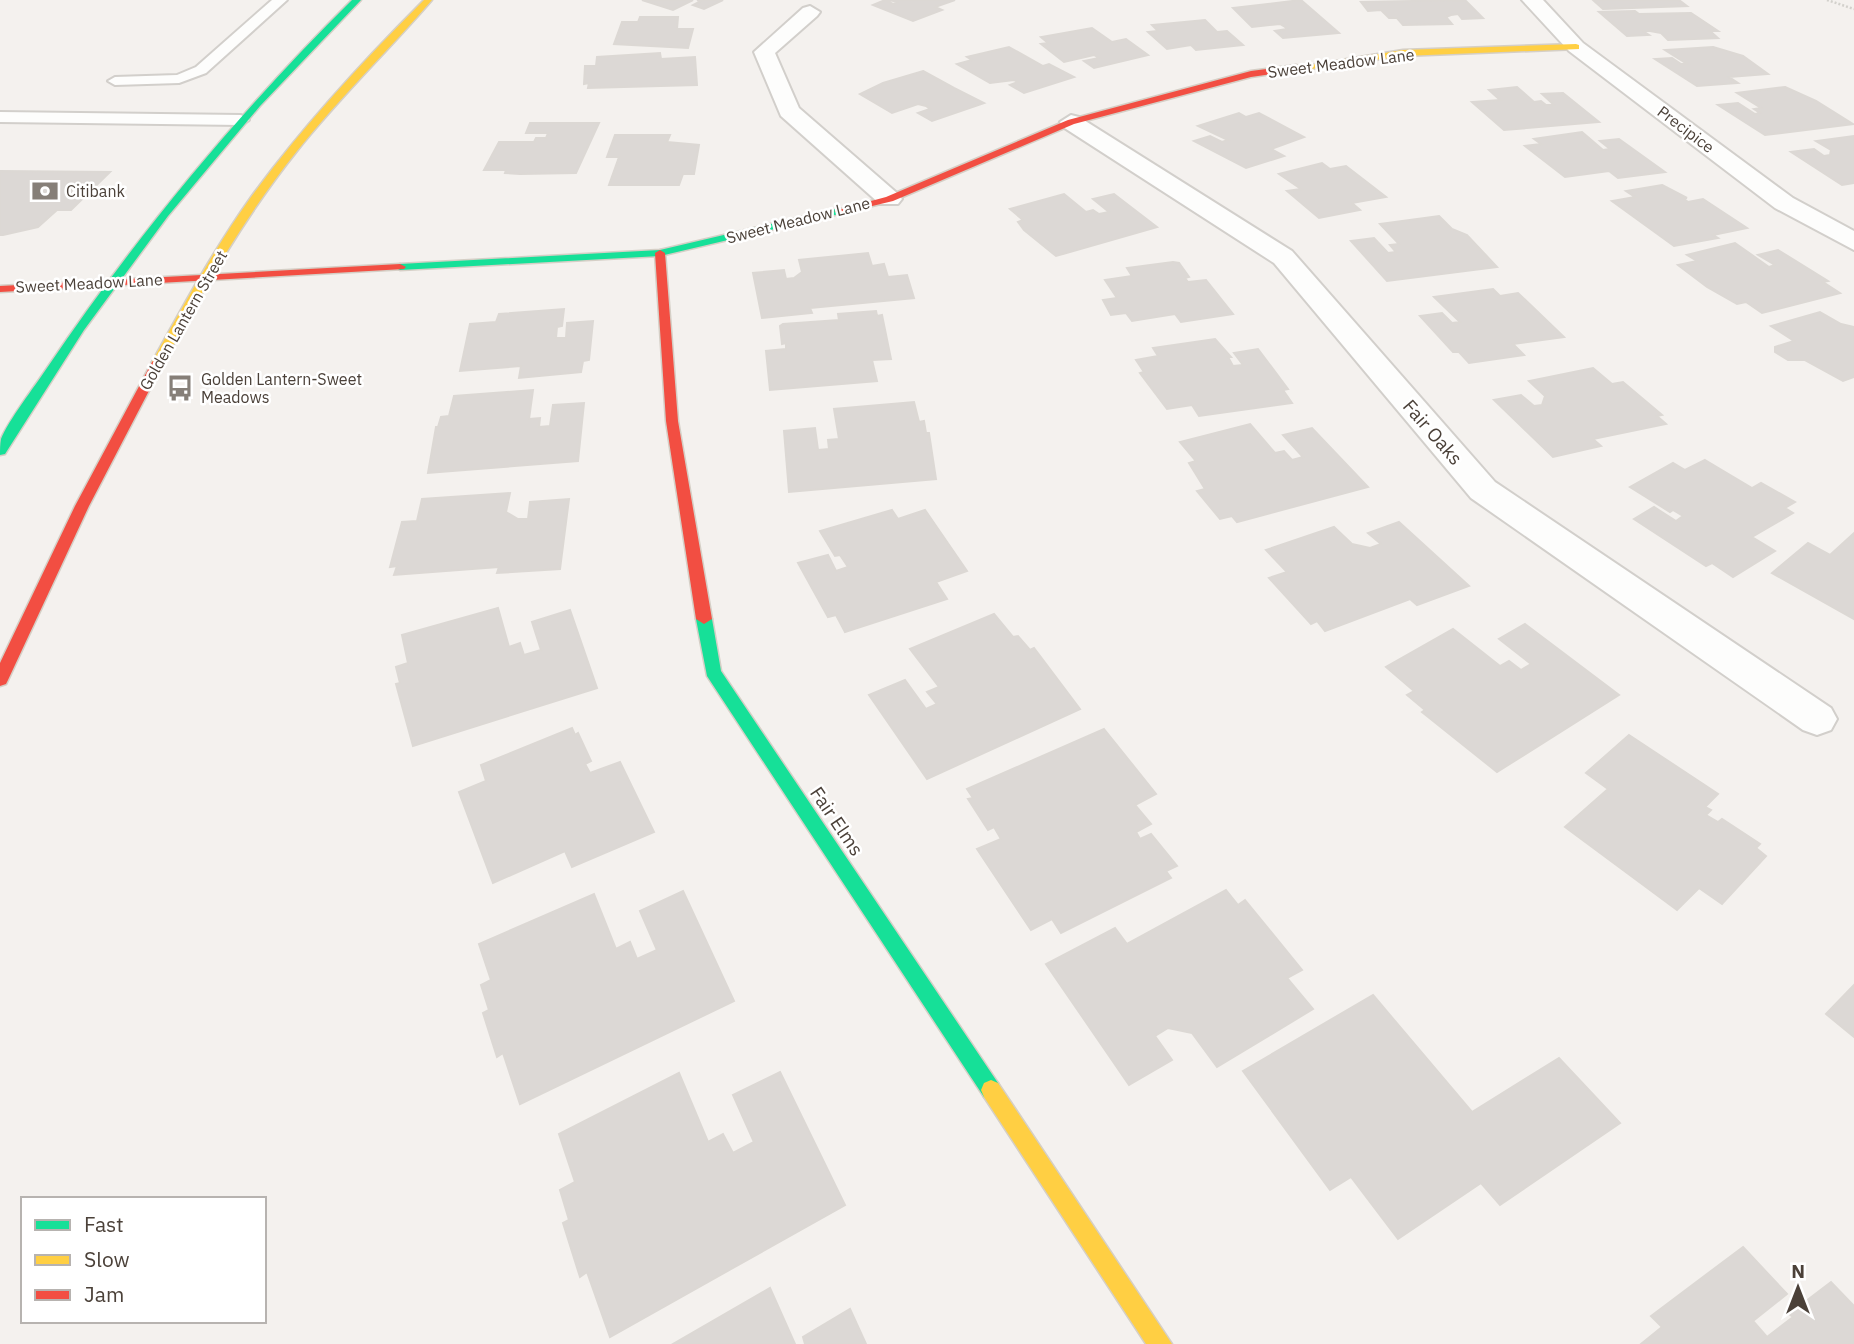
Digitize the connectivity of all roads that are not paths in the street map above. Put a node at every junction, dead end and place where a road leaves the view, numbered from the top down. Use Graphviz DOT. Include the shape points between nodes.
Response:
graph roads {
  1 [pos="280,0"];
  2 [pos="357,0"];
  3 [pos="428,0"];
  4 [pos="1532,0"];
  5 [pos="810,12"];
  6 [pos="1576,47"];
  7 [pos="115,81"];
  8 [pos="0,117"];
  9 [pos="241,120"];
  10 [pos="1071,122"];
  11 [pos="888,199"];
  12 [pos="1854,242"];
  13 [pos="660,253"];
  14 [pos="206,276"];
  15 [pos="111,282"];
  16 [pos="0,289"];
  17 [pos="0,451"];
  18 [pos="0,680"];
  19 [pos="1817,719"];
  20 [pos="1160,1344"];
  1 -- 7 [label="lane" via="201,70 179,79"];
  2 -- 9 [label="street"];
  3 -- 14 [label="street, Golden Lantern Street" via="267,183"];
  4 -- 6 [label="street, Precipice"];
  5 -- 11 [label="street" via="764,52 789,111"];
  6 -- 10 [label="street, Sweet Meadow Lane" via="1403,53 1251,74"];
  6 -- 12 [label="street, Precipice" via="1784,203"];
  8 -- 9 [label="lane"];
  9 -- 15 [label="street"];
  10 -- 11 [label="street, Sweet Meadow Lane"];
  10 -- 19 [label="street, Fair Oaks" via="1283,257 1483,489"];
  11 -- 13 [label="street, Sweet Meadow Lane"];
  13 -- 14 [label="street, Sweet Meadow Lane"];
  13 -- 20 [label="street, Fair Elms" via="671,421 713,672"];
  14 -- 15 [label="street, Sweet Meadow Lane"];
  14 -- 18 [label="street, Golden Lantern Street" via="83,501"];
  15 -- 16 [label="street, Sweet Meadow Lane"];
  15 -- 17 [label="street"];
}
